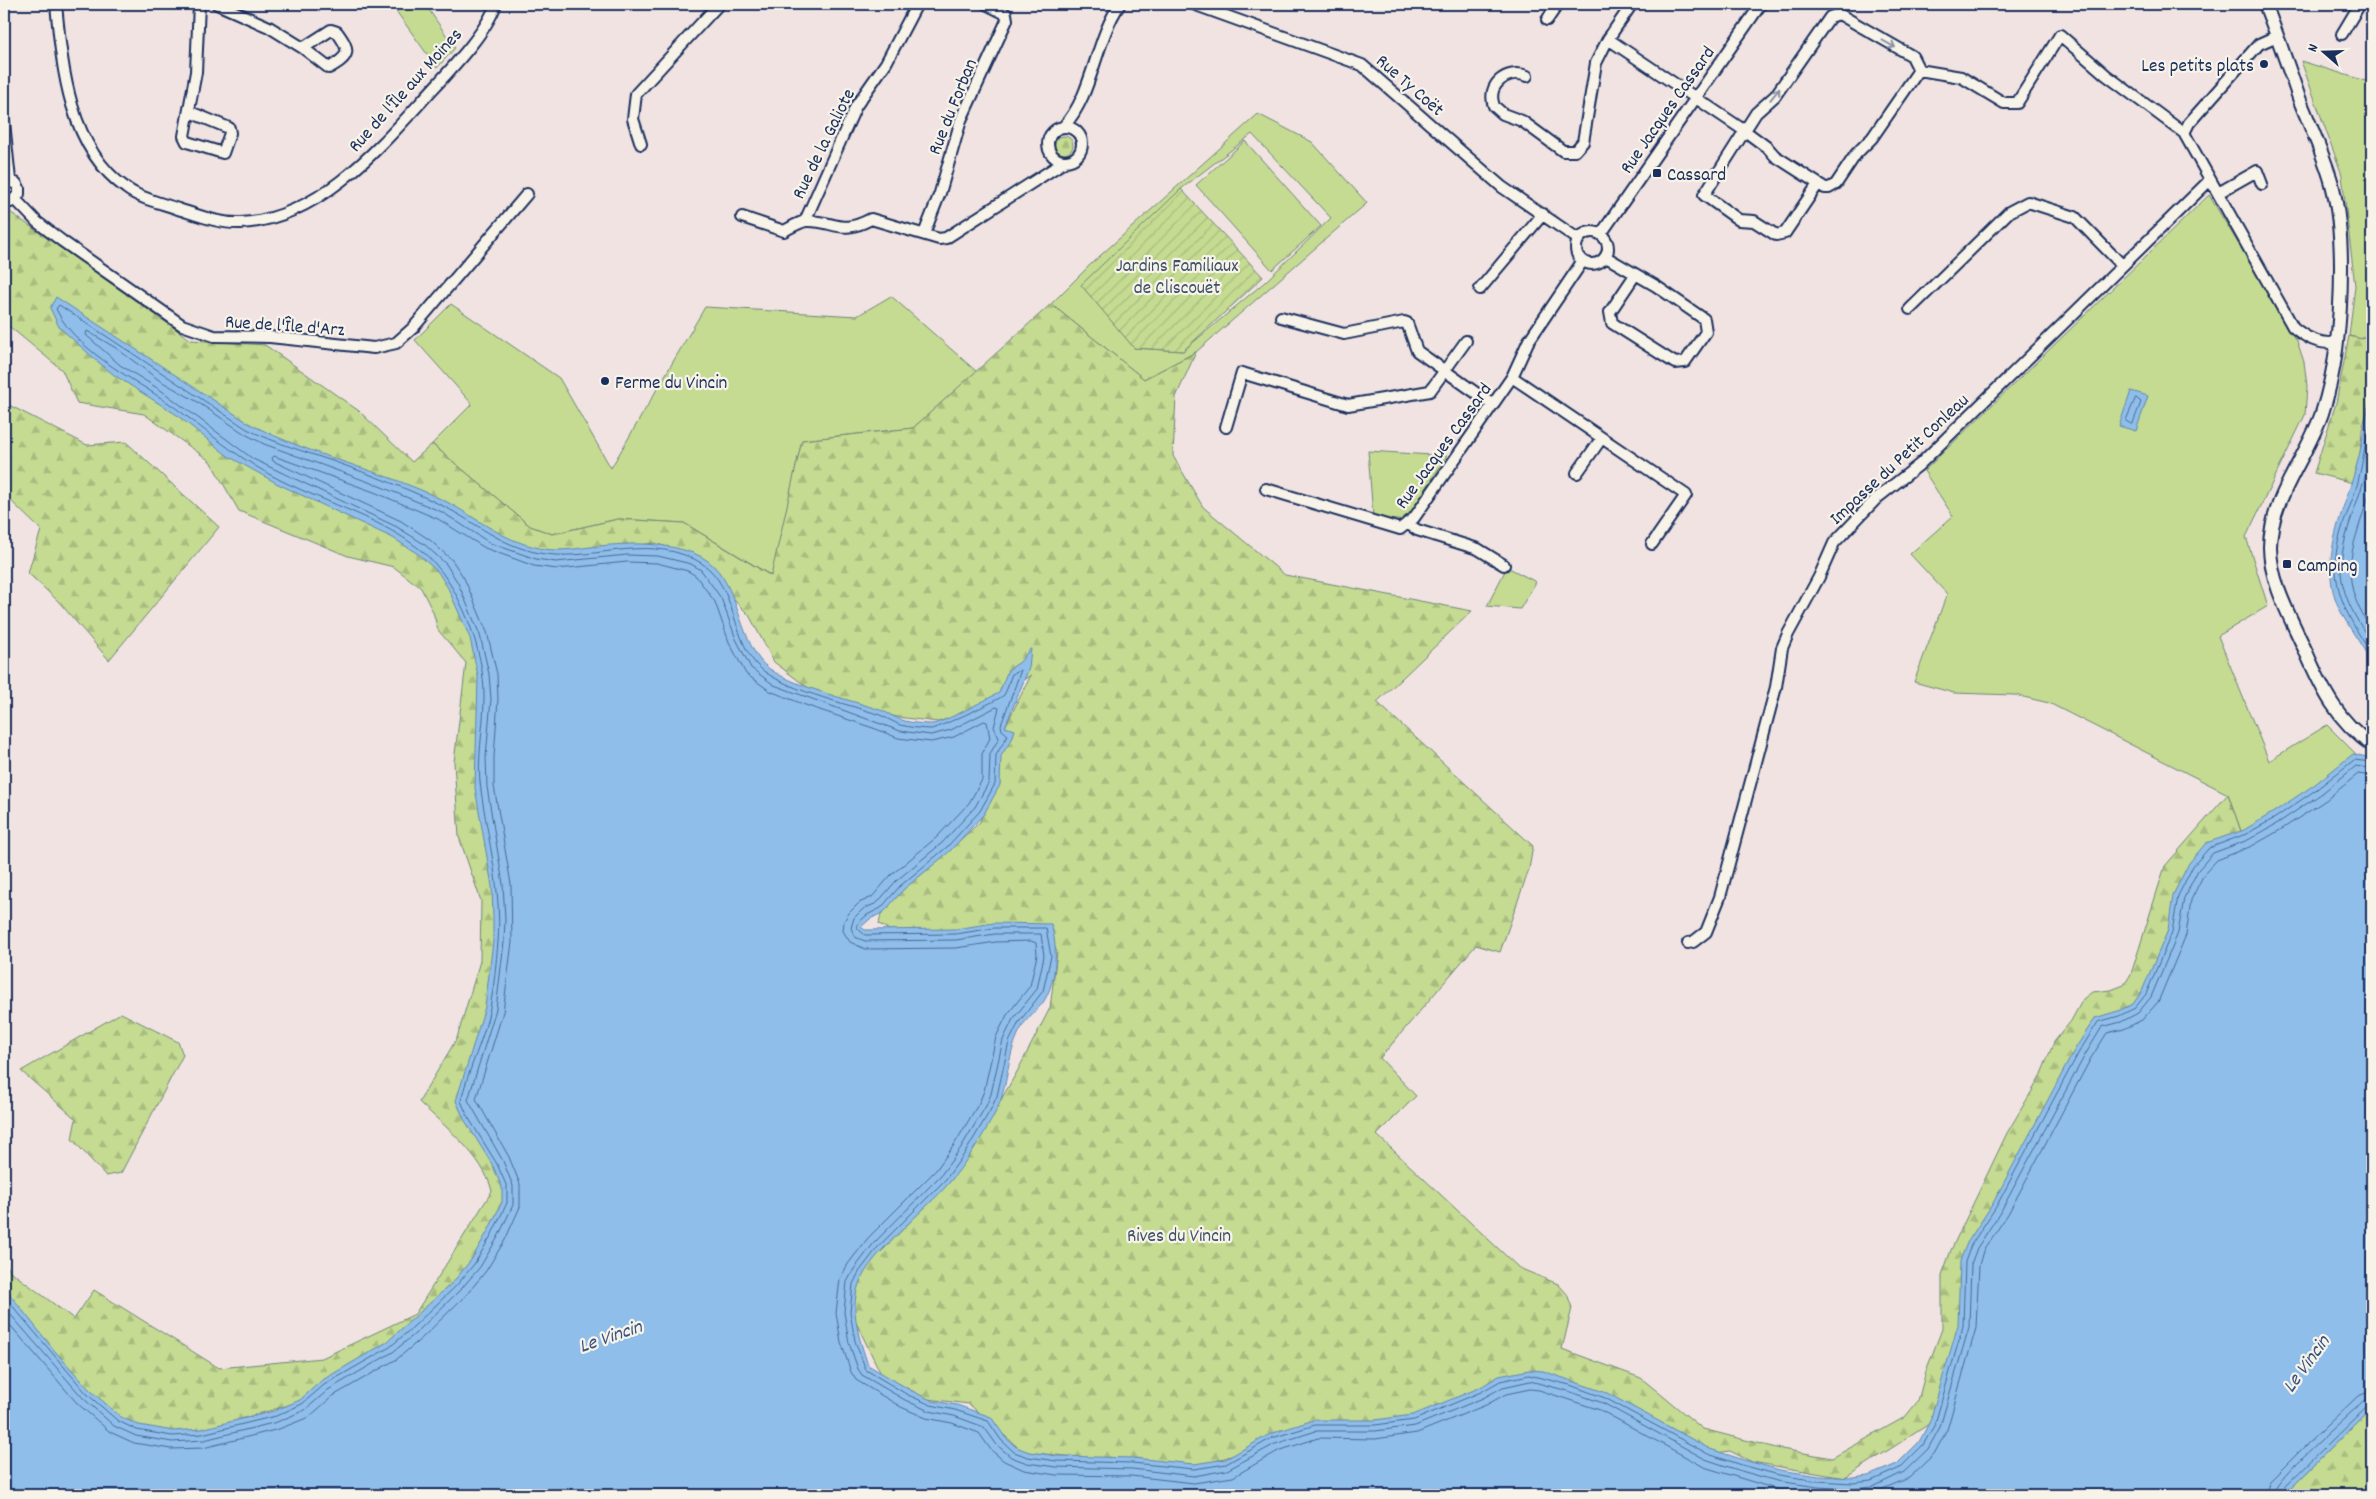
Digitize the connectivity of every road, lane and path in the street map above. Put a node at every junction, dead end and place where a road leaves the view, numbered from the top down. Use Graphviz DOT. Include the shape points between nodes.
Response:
graph roads {
  1 [pos="56,4"];
  2 [pos="199,4"];
  3 [pos="217,4"];
  4 [pos="496,4"];
  5 [pos="719,4"];
  6 [pos="917,4"];
  7 [pos="986,4"];
  8 [pos="1111,4"];
  9 [pos="1120,4"];
  10 [pos="1197,4"];
  11 [pos="1558,4"];
  12 [pos="1632,4"];
  13 [pos="1761,4"];
  14 [pos="2265,4"];
  15 [pos="2360,4"];
  16 [pos="1547,20"];
  17 [pos="1107,27"];
  18 [pos="2342,34"];
  19 [pos="2277,36"];
  20 [pos="1608,39"];
  21 [pos="303,48"];
  22 [pos="1919,70"];
  23 [pos="1527,76"];
  24 [pos="1695,99"];
  25 [pos="1080,100"];
  26 [pos="190,112"];
  27 [pos="4,122"];
  28 [pos="1064,126"];
  29 [pos="1745,131"];
  30 [pos="2184,133"];
  31 [pos="1079,134"];
  32 [pos="641,144"];
  33 [pos="1050,154"];
  34 [pos="1064,162"];
  35 [pos="1038,179"];
  36 [pos="2210,180"];
  37 [pos="7,181"];
  38 [pos="1818,184"];
  39 [pos="2262,184"];
  40 [pos="2218,193"];
  41 [pos="527,194"];
  42 [pos="4,200"];
  43 [pos="16,200"];
  44 [pos="1543,214"];
  45 [pos="742,217"];
  46 [pos="805,221"];
  47 [pos="924,234"];
  48 [pos="1601,234"];
  49 [pos="1578,240"];
  50 [pos="1606,257"];
  51 [pos="1582,262"];
  52 [pos="2121,264"];
  53 [pos="1635,275"];
  54 [pos="1480,289"];
  55 [pos="1910,309"];
  56 [pos="1281,317"];
  57 [pos="1466,341"];
  58 [pos="2336,343"];
  59 [pos="1445,372"];
  60 [pos="1512,377"];
  61 [pos="1493,405"];
  62 [pos="1226,427"];
  63 [pos="1601,439"];
  64 [pos="1577,473"];
  65 [pos="1266,489"];
  66 [pos="1407,523"];
  67 [pos="1652,544"];
  68 [pos="1504,565"];
  69 [pos="2372,745"];
  70 [pos="1688,942"];
  1 -- 4 [label="street, Rue de l'Île aux Moines" via="69,95 84,134 105,170 127,190 211,220 239,223 264,219 300,206 358,167 453,65 491,17"];
  2 -- 26 [label="street" via="196,72"];
  3 -- 21 [label="street" via="269,27"];
  5 -- 32 [label="street" via="636,94 633,119"];
  6 -- 46 [label="street, Rue de la Galiote" via="886,63 856,106"];
  7 -- 47 [label="street, Rue du Forban" via="1006,14 1007,20 961,120 940,193"];
  8 -- 17 [label="street"];
  9 -- 17 [label="street"];
  10 -- 44 [label="street, Rue Ty Coët" via="1362,65 1502,187"];
  11 -- 16 [label="street"];
  12 -- 20 [label="street"];
  13 -- 24 [label="street, Rue Jacques Cassard"];
  14 -- 19 [label="street"];
  15 -- 18 [label="street"];
  17 -- 25 [label="street"];
  19 -- 30 [label="street" via="2259,44 2189,123"];
  19 -- 58 [label="street" via="2335,196 2341,242"];
  20 -- 23 [label="street" via="1596,63 1582,142 1575,151 1563,151 1522,121 1502,114 1494,106 1493,90 1502,78 1514,73"];
  20 -- 24 [label="street"];
  29 -- 22 [label="street, one-way" via="1756,113 1775,96 1830,17 1836,14 1912,56"];
  22 -- 30 [label="street" via="1960,78 2004,103 2017,103 2060,36"];
  22 -- 38 [label="street" via="1836,184 1829,188"];
  24 -- 29 [label="street"];
  24 -- 48 [label="street, Rue Jacques Cassard"];
  25 -- 28 [label="street"];
  25 -- 31 [label="street"];
  26 -- 26 [label="street" via="185,139 223,153 229,128"];
  27 -- 37 [label="street"];
  28 -- 31 [label="street"];
  28 -- 33 [label="street" via="1048,138"];
  29 -- 38 [label="street" via="1775,156"];
  29 -- 38 [label="street" via="1704,191 1706,198 1738,220 1754,221 1781,235"];
  30 -- 36 [label="street"];
  31 -- 34 [label="street" via="1082,144 1079,155"];
  33 -- 34 [label="street"];
  33 -- 35 [label="street" via="1049,164"];
  34 -- 35 [label="street"];
  35 -- 47 [label="street" via="946,238"];
  36 -- 40 [label="street"];
  36 -- 52 [label="street, Impasse du Petit Conleau"];
  37 -- 43 [label="street" via="16,182 19,188"];
  39 -- 40 [label="street" via="2257,171"];
  40 -- 58 [label="street" via="2293,327 2315,341"];
  41 -- 43 [label="street, Rue de l'Île d'Arz" via="414,328 396,343 374,348 270,336 214,336 182,325 37,222"];
  42 -- 43 [label="street"];
  44 -- 49 [label="street, Rue Ty Coët"];
  44 -- 54 [label="street"];
  45 -- 46 [label="street" via="784,231"];
  46 -- 47 [label="street" via="845,228 857,227 872,219"];
  48 -- 49 [label="street" via="1589,232"];
  48 -- 50 [label="street" via="1608,242"];
  49 -- 51 [label="street" via="1576,251"];
  50 -- 51 [label="street" via="1595,265"];
  50 -- 53 [label="street"];
  51 -- 60 [label="street, Rue Jacques Cassard" via="1528,342"];
  52 -- 55 [label="street" via="2074,217 2028,202 2009,212"];
  52 -- 70 [label="street, Impasse du Petit Conleau" via="1919,465 1877,498 1834,543 1782,648 1776,687 1743,816 1710,924 1699,938"];
  53 -- 53 [label="street" via="1704,319 1706,332 1685,362 1675,363 1612,323 1610,312"];
  56 -- 59 [label="street" via="1344,334 1407,323 1417,351"];
  57 -- 59 [label="street"];
  58 -- 69 [label="street" via="2322,413 2277,512 2271,553 2281,592 2319,682 2337,712"];
  59 -- 61 [label="street"];
  59 -- 62 [label="street" via="1430,391 1348,405 1242,373"];
  60 -- 61 [label="street, Rue Jacques Cassard"];
  60 -- 63 [label="street"];
  61 -- 66 [label="street, Rue Jacques Cassard" via="1414,518"];
  63 -- 64 [label="street"];
  63 -- 67 [label="street" via="1686,495"];
  65 -- 66 [label="street, Rue Jacques Cassard" via="1400,528"];
  66 -- 68 [label="street" via="1417,530 1478,549"];
}
